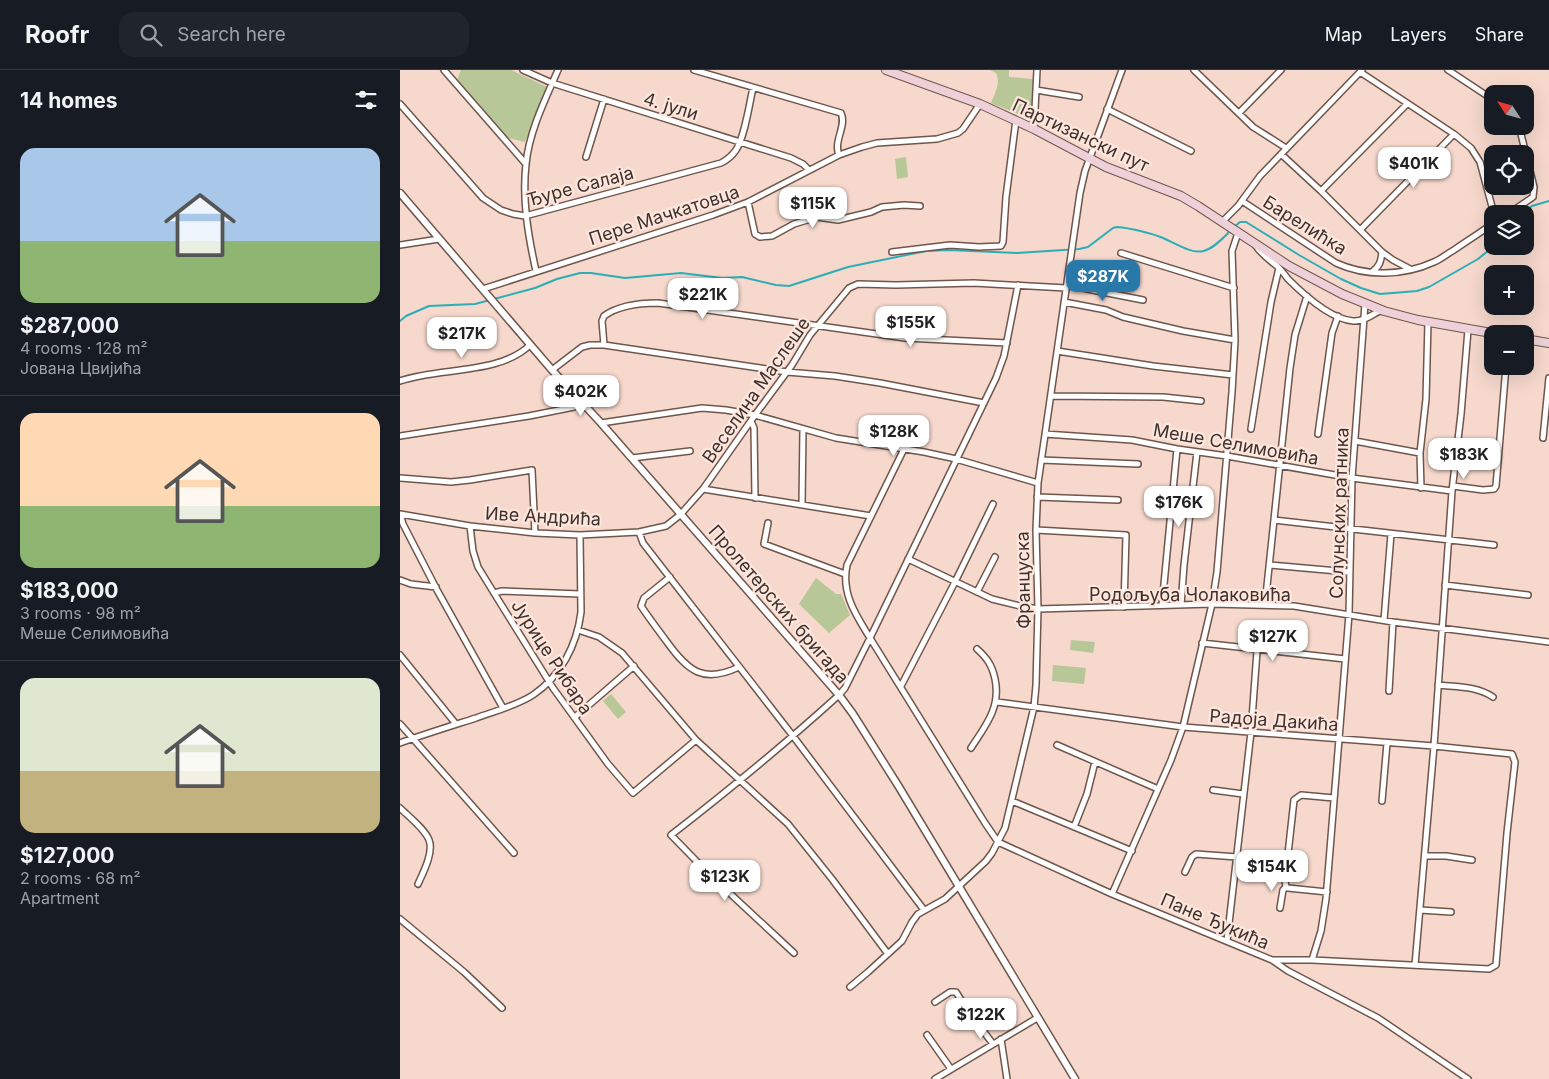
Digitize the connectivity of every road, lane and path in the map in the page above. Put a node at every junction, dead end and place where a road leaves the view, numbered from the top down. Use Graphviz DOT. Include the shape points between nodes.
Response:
graph roads {
  1 [pos="444,70"];
  2 [pos="523,70"];
  3 [pos="558,70"];
  4 [pos="694,70"];
  5 [pos="886,70"];
  6 [pos="1037,70"];
  7 [pos="1122,70"];
  8 [pos="1280,70"];
  9 [pos="1448,70"];
  10 [pos="1198,71"];
  11 [pos="1361,71"];
  12 [pos="552,82"];
  13 [pos="754,88"];
  14 [pos="1036,90"];
  15 [pos="1484,94"];
  16 [pos="1079,97"];
  17 [pos="604,99"];
  18 [pos="400,104"];
  19 [pos="980,104"];
  20 [pos="1407,104"];
  21 [pos="1107,109"];
  22 [pos="1239,113"];
  23 [pos="1016,120"];
  24 [pos="1034,129"];
  25 [pos="1454,134"];
  26 [pos="1522,135"];
  27 [pos="741,142"];
  28 [pos="1286,148"];
  29 [pos="1191,151"];
  30 [pos="1280,154"];
  31 [pos="839,155"];
  32 [pos="586,157"];
  33 [pos="1090,159"];
  34 [pos="526,164"];
  35 [pos="809,170"];
  36 [pos="1321,191"];
  37 [pos="400,193"];
  38 [pos="1242,201"];
  39 [pos="748,202"];
  40 [pos="1491,205"];
  41 [pos="1522,205"];
  42 [pos="920,206"];
  43 [pos="526,216"];
  44 [pos="1223,223"];
  45 [pos="1484,229"];
  46 [pos="1360,230"];
  47 [pos="1236,231"];
  48 [pos="439,239"];
  49 [pos="1254,243"];
  50 [pos="400,245"];
  51 [pos="892,252"];
  52 [pos="1382,252"];
  53 [pos="1121,253"];
  54 [pos="1279,268"];
  55 [pos="1410,269"];
  56 [pos="536,271"];
  57 [pos="1372,273"];
  58 [pos="1018,285"];
  59 [pos="1067,286"];
  60 [pos="1234,288"];
  61 [pos="484,290"];
  62 [pos="1307,296"];
  63 [pos="1143,300"];
  64 [pos="1064,302"];
  65 [pos="1365,304"];
  66 [pos="1382,310"];
  67 [pos="1338,316"];
  68 [pos="1364,320"];
  69 [pos="1428,322"];
  70 [pos="818,326"];
  71 [pos="1468,330"];
  72 [pos="1484,332"];
  73 [pos="1235,340"];
  74 [pos="1534,340"];
  75 [pos="1007,343"];
  76 [pos="1549,343"];
  77 [pos="530,345"];
  78 [pos="604,345"];
  79 [pos="1058,350"];
  80 [pos="552,370"];
  81 [pos="787,372"];
  82 [pos="1233,375"];
  83 [pos="1505,375"];
  84 [pos="1549,378"];
  85 [pos="400,381"];
  86 [pos="1051,396"];
  87 [pos="581,401"];
  88 [pos="1201,401"];
  89 [pos="984,403"];
  90 [pos="755,415"];
  91 [pos="750,421"];
  92 [pos="601,423"];
  93 [pos="803,429"];
  94 [pos="1251,429"];
  95 [pos="1045,434"];
  96 [pos="1318,434"];
  97 [pos="400,436"];
  98 [pos="1543,438"];
  99 [pos="1355,441"];
  100 [pos="904,449"];
  101 [pos="1176,449"];
  102 [pos="690,451"];
  103 [pos="1197,452"];
  104 [pos="1420,453"];
  105 [pos="1227,456"];
  106 [pos="632,458"];
  107 [pos="956,459"];
  108 [pos="1041,460"];
  109 [pos="1138,464"];
  110 [pos="1279,466"];
  111 [pos="400,478"];
  112 [pos="1352,478"];
  113 [pos="1038,483"];
  114 [pos="1421,488"];
  115 [pos="703,489"];
  116 [pos="1453,489"];
  117 [pos="1037,497"];
  118 [pos="754,498"];
  119 [pos="1118,500"];
  120 [pos="994,504"];
  121 [pos="802,505"];
  122 [pos="400,514"];
  123 [pos="680,515"];
  124 [pos="871,516"];
  125 [pos="1274,520"];
  126 [pos="768,523"];
  127 [pos="470,526"];
  128 [pos="1350,529"];
  129 [pos="1036,530"];
  130 [pos="639,532"];
  131 [pos="535,533"];
  132 [pos="1391,534"];
  133 [pos="580,535"];
  134 [pos="1449,541"];
  135 [pos="1494,545"];
  136 [pos="995,557"];
  137 [pos="908,559"];
  138 [pos="1270,565"];
  139 [pos="1349,572"];
  140 [pos="846,574"];
  141 [pos="670,577"];
  142 [pos="400,580"];
  143 [pos="955,582"];
  144 [pos="1445,585"];
  145 [pos="436,587"];
  146 [pos="977,592"];
  147 [pos="494,593"];
  148 [pos="580,594"];
  149 [pos="1528,596"];
  150 [pos="1212,604"];
  151 [pos="1266,604"];
  152 [pos="1162,605"];
  153 [pos="1181,605"];
  154 [pos="1124,607"];
  155 [pos="1038,609"];
  156 [pos="1349,614"];
  157 [pos="1384,620"];
  158 [pos="1393,622"];
  159 [pos="1443,628"];
  160 [pos="578,630"];
  161 [pos="870,638"];
  162 [pos="1549,642"];
  163 [pos="1202,643"];
  164 [pos="977,649"];
  165 [pos="1257,650"];
  166 [pos="400,655"];
  167 [pos="1345,659"];
  168 [pos="634,666"];
  169 [pos="739,667"];
  170 [pos="548,682"];
  171 [pos="1438,685"];
  172 [pos="901,686"];
  173 [pos="1389,691"];
  174 [pos="839,695"];
  175 [pos="1493,698"];
  176 [pos="997,702"];
  177 [pos="1034,707"];
  178 [pos="504,708"];
  179 [pos="575,717"];
  180 [pos="400,724"];
  181 [pos="456,724"];
  182 [pos="1183,727"];
  183 [pos="1251,732"];
  184 [pos="793,736"];
  185 [pos="413,739"];
  186 [pos="1340,739"];
  187 [pos="696,740"];
  188 [pos="1387,742"];
  189 [pos="400,743"];
  190 [pos="1057,745"];
  191 [pos="1434,746"];
  192 [pos="972,748"];
  193 [pos="1095,762"];
  194 [pos="740,781"];
  195 [pos="1158,789"];
  196 [pos="1213,790"];
  197 [pos="1243,794"];
  198 [pos="1334,798"];
  199 [pos="1012,801"];
  200 [pos="1382,801"];
  201 [pos="400,808"];
  202 [pos="1074,827"];
  203 [pos="998,842"];
  204 [pos="1132,851"];
  205 [pos="514,853"];
  206 [pos="1425,856"];
  207 [pos="1237,857"];
  208 [pos="1472,860"];
  209 [pos="1185,872"];
  210 [pos="418,884"];
  211 [pos="1286,886"];
  212 [pos="960,887"];
  213 [pos="1327,892"];
  214 [pos="1112,894"];
  215 [pos="1280,908"];
  216 [pos="924,910"];
  217 [pos="1420,910"];
  218 [pos="1451,912"];
  219 [pos="400,919"];
  220 [pos="1227,941"];
  221 [pos="794,953"];
  222 [pos="888,954"];
  223 [pos="1272,960"];
  224 [pos="1288,960"];
  225 [pos="1312,960"];
  226 [pos="1415,965"];
  227 [pos="1494,967"];
  228 [pos="1283,968"];
  229 [pos="850,986"];
  230 [pos="934,1002"];
  231 [pos="502,1008"];
  232 [pos="1037,1018"];
  233 [pos="927,1035"];
  234 [pos="1001,1039"];
  235 [pos="993,1044"];
  236 [pos="951,1070"];
  237 [pos="935,1079"];
  238 [pos="1007,1079"];
  239 [pos="1074,1079"];
  240 [pos="1468,1079"];
  1 -- 34 [label="street"];
  2 -- 12 [label="street, 4. јули"];
  3 -- 12 [label="street"];
  4 -- 13 [label="street"];
  5 -- 19 [label="main road, Партизански пут"];
  6 -- 14 [label="street"];
  7 -- 21 [label="street"];
  8 -- 22 [label="street"];
  9 -- 15 [label="street"];
  10 -- 22 [label="street"];
  11 -- 20 [label="street"];
  11 -- 28 [label="street"];
  12 -- 17 [label="street, 4. јули"];
  12 -- 34 [label="street" via="534,129"];
  13 -- 27 [label="street"];
  13 -- 31 [label="street" via="840,113"];
  14 -- 16 [label="street"];
  14 -- 24 [label="street"];
  17 -- 27 [label="street, 4. јули"];
  17 -- 32 [label="street"];
  18 -- 43 [label="street, Ђуре Салаја" via="483,198 501,210"];
  19 -- 23 [label="main road, Партизански пут"];
  19 -- 31 [label="street, Пере Мачкатовца" via="958,133 936,139 877,143"];
  20 -- 25 [label="street"];
  20 -- 36 [label="street"];
  21 -- 29 [label="street"];
  21 -- 33 [label="street"];
  22 -- 28 [label="street"];
  23 -- 24 [label="main road, Партизански пут"];
  23 -- 51 [label="street" via="1001,246 950,245"];
  24 -- 33 [label="main road, Партизански пут"];
  25 -- 40 [label="street" via="1478,157"];
  25 -- 46 [label="street"];
  26 -- 41 [label="street" via="1534,187 1533,198"];
  27 -- 35 [label="street, 4. јули" via="799,161"];
  27 -- 43 [label="street, Ђуре Салаја" via="733,155 720,163"];
  28 -- 30 [label="street"];
  30 -- 36 [label="street"];
  30 -- 38 [label="street"];
  31 -- 35 [label="street, Пере Мачкатовца"];
  33 -- 44 [label="main road, Партизански пут" via="1181,196"];
  33 -- 59 [label="street, Француска" via="1082,182"];
  34 -- 43 [label="street"];
  35 -- 39 [label="street, Пере Мачкатовца"];
  36 -- 46 [label="street"];
  37 -- 48 [label="street, Пролетерских бригада"];
  38 -- 44 [label="street"];
  38 -- 57 [label="street, Барелићка" via="1336,263"];
  39 -- 42 [label="street" via="755,234 764,237 817,217 838,220 882,207"];
  39 -- 56 [label="street, Пере Мачкатовца"];
  43 -- 56 [label="street"];
  44 -- 47 [label="main road, Партизански пут"];
  45 -- 55 [label="street, Барелићка" via="1436,261"];
  46 -- 52 [label="street"];
  47 -- 49 [label="main road, Партизански пут"];
  47 -- 60 [label="street" via="1232,251"];
  48 -- 50 [label="street"];
  48 -- 61 [label="street, Пролетерских бригада"];
  49 -- 54 [label="street, Партизански пут"];
  49 -- 65 [label="main road, Партизански пут" via="1302,274"];
  52 -- 55 [label="street"];
  52 -- 57 [label="street" via="1379,266"];
  53 -- 60 [label="street"];
  54 -- 62 [label="street, Партизански пут"];
  54 -- 94 [label="street"];
  55 -- 57 [label="street, Барелићка"];
  56 -- 61 [label="street, Пере Мачкатовца"];
  58 -- 59 [label="street"];
  58 -- 70 [label="street, Веселина Маслеше" via="974,282 858,284 849,288"];
  58 -- 75 [label="street"];
  59 -- 63 [label="street"];
  59 -- 64 [label="street, Француска"];
  60 -- 73 [label="street"];
  61 -- 77 [label="street, Пролетерских бригада"];
  62 -- 67 [label="street, Партизански пут"];
  62 -- 110 [label="street" via="1295,335"];
  64 -- 73 [label="street"];
  64 -- 79 [label="street, Француска"];
  65 -- 66 [label="main road, Партизански пут"];
  65 -- 68 [label="street, Солунских ратника"];
  66 -- 68 [label="street"];
  66 -- 69 [label="main road, Партизански пут"];
  67 -- 68 [label="street, Партизански пут" via="1352,321"];
  67 -- 96 [label="street" via="1332,333"];
  68 -- 99 [label="street, Солунских ратника"];
  69 -- 71 [label="main road, Партизански пут"];
  69 -- 104 [label="street" via="1426,399"];
  70 -- 75 [label="street" via="905,338"];
  70 -- 78 [label="street" via="644,303 604,316"];
  70 -- 81 [label="street, Веселина Маслеше"];
  71 -- 72 [label="main road, Партизански пут"];
  71 -- 116 [label="street"];
  73 -- 82 [label="street"];
  74 -- 76 [label="main road"];
  75 -- 89 [label="street"];
  77 -- 80 [label="street, Пролетерских бригада"];
  77 -- 85 [label="street" via="516,356 495,363"];
  78 -- 80 [label="street" via="582,347"];
  78 -- 81 [label="street"];
  79 -- 82 [label="street"];
  79 -- 86 [label="street, Француска"];
  80 -- 87 [label="street, Пролетерских бригада"];
  81 -- 89 [label="street" via="880,383"];
  81 -- 90 [label="street, Веселина Маслеше"];
  82 -- 105 [label="street"];
  83 -- 116 [label="street, Меше Селимовића" via="1496,486 1484,490"];
  84 -- 98 [label="street"];
  86 -- 88 [label="street" via="1163,397"];
  86 -- 95 [label="street, Француска"];
  87 -- 92 [label="street, Пролетерских бригада"];
  87 -- 97 [label="street" via="574,407 529,416"];
  89 -- 107 [label="street"];
  90 -- 91 [label="street, Веселина Маслеше"];
  90 -- 92 [label="street" via="710,407"];
  90 -- 93 [label="street"];
  91 -- 115 [label="street, Веселина Маслеше"];
  91 -- 118 [label="street" via="754,428"];
  92 -- 106 [label="street, Пролетерских бригада"];
  93 -- 100 [label="street"];
  93 -- 121 [label="street"];
  95 -- 101 [label="street, Меше Селимовића" via="1117,438"];
  95 -- 108 [label="street, Француска"];
  99 -- 104 [label="street"];
  99 -- 112 [label="street, Солунских ратника"];
  100 -- 107 [label="street"];
  100 -- 124 [label="street"];
  101 -- 103 [label="street, Меше Селимовића"];
  101 -- 152 [label="street"];
  102 -- 106 [label="street"];
  103 -- 105 [label="street, Меше Селимовића"];
  103 -- 153 [label="street"];
  104 -- 114 [label="street"];
  105 -- 110 [label="street, Меше Селимовића"];
  105 -- 150 [label="street"];
  106 -- 123 [label="street, Пролетерских бригада"];
  107 -- 113 [label="street"];
  107 -- 137 [label="street"];
  108 -- 109 [label="street"];
  108 -- 113 [label="street, Француска"];
  110 -- 112 [label="street, Меше Селимовића"];
  110 -- 125 [label="street"];
  111 -- 131 [label="street" via="451,482 532,470"];
  112 -- 114 [label="street, Меше Селимовића"];
  112 -- 128 [label="street, Солунских ратника"];
  113 -- 117 [label="street, Француска"];
  114 -- 116 [label="street, Меше Селимовића"];
  115 -- 118 [label="street"];
  115 -- 123 [label="street, Веселина Маслеше"];
  116 -- 134 [label="street"];
  117 -- 119 [label="street"];
  117 -- 129 [label="street, Француска"];
  118 -- 121 [label="street"];
  120 -- 143 [label="street"];
  121 -- 124 [label="street"];
  122 -- 127 [label="street, Иве Андрића"];
  122 -- 145 [label="street"];
  123 -- 130 [label="street, Иве Андрића" via="666,526"];
  123 -- 174 [label="street, Пролетерских бригада"];
  124 -- 140 [label="street" via="847,565"];
  125 -- 128 [label="street"];
  125 -- 138 [label="street"];
  126 -- 140 [label="street" via="764,544"];
  127 -- 131 [label="street, Иве Андрића"];
  127 -- 147 [label="street, Јурице Рибара" via="478,567"];
  128 -- 132 [label="street"];
  128 -- 139 [label="street, Солунских ратника"];
  129 -- 154 [label="street" via="1126,535"];
  129 -- 155 [label="street, Француска"];
  130 -- 133 [label="street, Иве Андрића"];
  130 -- 141 [label="street" via="643,543"];
  131 -- 133 [label="street, Иве Андрића"];
  132 -- 134 [label="street"];
  132 -- 157 [label="street"];
  133 -- 148 [label="street"];
  134 -- 135 [label="street"];
  134 -- 144 [label="street"];
  136 -- 146 [label="street"];
  137 -- 143 [label="street, Родољуба Чолаковића"];
  137 -- 161 [label="street"];
  138 -- 139 [label="street"];
  138 -- 151 [label="street"];
  139 -- 156 [label="street, Солунских ратника"];
  140 -- 161 [label="street" via="848,598"];
  141 -- 169 [label="street"];
  141 -- 169 [label="street" via="644,598 641,606 678,657 692,669 706,674"];
  142 -- 145 [label="street"];
  143 -- 146 [label="street, Родољуба Чолаковића"];
  143 -- 172 [label="street"];
  144 -- 149 [label="street"];
  144 -- 159 [label="street"];
  145 -- 178 [label="street"];
  146 -- 155 [label="street, Родољуба Чолаковића" via="1004,603"];
  147 -- 148 [label="street"];
  147 -- 170 [label="street, Јурице Рибара"];
  148 -- 160 [label="street"];
  150 -- 151 [label="street, Родољуба Чолаковића"];
  150 -- 153 [label="street, Родољуба Чолаковића"];
  150 -- 163 [label="street"];
  151 -- 156 [label="street, Родољуба Чолаковића"];
  152 -- 153 [label="street, Родољуба Чолаковића"];
  152 -- 154 [label="street, Родољуба Чолаковића"];
  154 -- 155 [label="street, Родољуба Чолаковића"];
  155 -- 177 [label="street, Француска"];
  156 -- 157 [label="street, Родољуба Чолаковића"];
  156 -- 167 [label="street, Солунских ратника"];
  157 -- 158 [label="street, Родољуба Чолаковића"];
  158 -- 159 [label="street, Родољуба Чолаковића"];
  158 -- 173 [label="street"];
  159 -- 162 [label="street, Родољуба Чолаковића"];
  159 -- 171 [label="street"];
  160 -- 168 [label="street" via="607,642"];
  160 -- 170 [label="street" via="569,654"];
  161 -- 172 [label="street"];
  161 -- 174 [label="street"];
  163 -- 165 [label="street"];
  163 -- 182 [label="street"];
  164 -- 176 [label="street" via="993,668"];
  165 -- 167 [label="street"];
  165 -- 183 [label="street"];
  166 -- 181 [label="street"];
  167 -- 186 [label="street, Солунских ратника"];
  168 -- 179 [label="street"];
  168 -- 187 [label="street"];
  169 -- 184 [label="street"];
  170 -- 178 [label="street" via="532,695"];
  170 -- 179 [label="street, Јурице Рибара"];
  171 -- 175 [label="street" via="1476,689"];
  171 -- 191 [label="street"];
  172 -- 203 [label="street"];
  174 -- 184 [label="street"];
  174 -- 212 [label="street, Пролетерских бригада"];
  176 -- 177 [label="street, Радоја Дакића"];
  176 -- 192 [label="street"];
  177 -- 182 [label="street, Радоја Дакића"];
  177 -- 199 [label="street, Француска"];
  178 -- 181 [label="street"];
  179 -- 187 [label="street, Јурице Рибара" via="633,794"];
  180 -- 185 [label="street"];
  181 -- 185 [label="street"];
  182 -- 183 [label="street, Радоја Дакића"];
  182 -- 195 [label="street"];
  183 -- 186 [label="street, Радоја Дакића"];
  183 -- 197 [label="street"];
  184 -- 194 [label="street"];
  184 -- 216 [label="street"];
  185 -- 189 [label="street"];
  185 -- 205 [label="street"];
  186 -- 188 [label="street, Радоја Дакића"];
  186 -- 198 [label="street, Солунских ратника"];
  187 -- 194 [label="street"];
  188 -- 191 [label="street, Радоја Дакића"];
  188 -- 200 [label="street"];
  190 -- 193 [label="street"];
  191 -- 206 [label="street"];
  191 -- 227 [label="street, Радоја Дакића" via="1512,754 1515,762"];
  193 -- 195 [label="street"];
  193 -- 202 [label="street" via="1083,808"];
  194 -- 221 [label="street" via="671,835"];
  194 -- 222 [label="street" via="788,824"];
  195 -- 204 [label="street"];
  196 -- 197 [label="street"];
  197 -- 207 [label="street"];
  198 -- 211 [label="street" via="1301,795 1294,800"];
  198 -- 213 [label="street, Солунских ратника"];
  199 -- 202 [label="street"];
  199 -- 203 [label="street, Француска"];
  201 -- 210 [label="street" via="430,842"];
  202 -- 204 [label="street"];
  203 -- 212 [label="street, Француска" via="986,861"];
  203 -- 214 [label="street, Пане Ђукића"];
  204 -- 214 [label="street"];
  206 -- 208 [label="street"];
  206 -- 217 [label="street"];
  207 -- 209 [label="street" via="1196,854"];
  207 -- 220 [label="street"];
  211 -- 213 [label="street"];
  211 -- 215 [label="street"];
  212 -- 216 [label="street, Француска" via="939,904"];
  212 -- 232 [label="street, Пролетерских бригада"];
  213 -- 225 [label="street, Солунских ратника" via="1321,931"];
  214 -- 220 [label="street, Пане Ђукића"];
  216 -- 222 [label="street" via="912,922 902,941"];
  217 -- 218 [label="street"];
  217 -- 226 [label="street"];
  219 -- 231 [label="street"];
  220 -- 223 [label="street, Пане Ђукића"];
  222 -- 229 [label="street"];
  223 -- 224 [label="street, Пане Ђукића"];
  223 -- 228 [label="street"];
  224 -- 225 [label="street, Пане Ђукића"];
  224 -- 228 [label="street"];
  225 -- 226 [label="street, Пане Ђукића"];
  226 -- 227 [label="street, Пане Ђукића"];
  228 -- 240 [label="street" via="1378,1018"];
  230 -- 235 [label="street" via="956,992"];
  232 -- 234 [label="street"];
  232 -- 239 [label="street, Пролетерских бригада"];
  233 -- 236 [label="street"];
  234 -- 235 [label="street"];
  234 -- 238 [label="street"];
  235 -- 236 [label="street"];
  236 -- 237 [label="street"];
}
